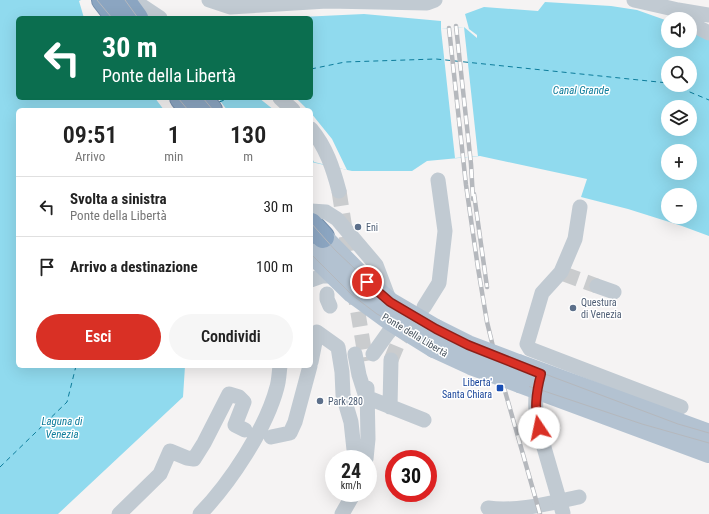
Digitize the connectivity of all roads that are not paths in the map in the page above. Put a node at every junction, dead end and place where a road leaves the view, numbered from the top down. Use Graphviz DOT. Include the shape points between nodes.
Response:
graph roads {
  1 [pos="102,0"];
  2 [pos="124,0"];
  3 [pos="133,0"];
  4 [pos="209,0"];
  5 [pos="327,0"];
  6 [pos="435,0"];
  7 [pos="634,0"];
  8 [pos="709,15"];
  9 [pos="115,16"];
  10 [pos="136,16"];
  11 [pos="157,16"];
  12 [pos="697,27"];
  13 [pos="709,33"];
  14 [pos="282,100"];
  15 [pos="291,108"];
  16 [pos="315,135"];
  17 [pos="438,180"];
  18 [pos="335,190"];
  19 [pos="580,206"];
  20 [pos="313,211"];
  21 [pos="314,240"];
  22 [pos="313,279"];
  23 [pos="597,286"];
  24 [pos="330,292"];
  25 [pos="614,292"];
  26 [pos="390,302"];
  27 [pos="424,307"];
  28 [pos="396,324"];
  29 [pos="435,339"];
  30 [pos="313,352"];
  31 [pos="391,360"];
  32 [pos="280,368"];
  33 [pos="309,368"];
  34 [pos="529,378"];
  35 [pos="366,397"];
  36 [pos="390,407"];
  37 [pos="681,409"];
  38 [pos="424,420"];
  39 [pos="240,428"];
  40 [pos="709,434"];
  41 [pos="271,437"];
  42 [pos="355,450"];
  43 [pos="367,450"];
  44 [pos="709,453"];
  45 [pos="579,498"];
  46 [pos="349,502"];
  47 [pos="488,508"];
  48 [pos="119,514"];
  49 [pos="200,514"];
  50 [pos="342,514"];
  51 [pos="563,514"];
  1 -- 9 [label="highway"];
  2 -- 10 [label="highway"];
  3 -- 11 [label="street"];
  4 -- 5 [label="street" via="230,7"];
  5 -- 6 [label="street" via="427,3"];
  7 -- 8 [label="street"];
  12 -- 13 [label="street"];
  14 -- 15 [label="street"];
  16 -- 18 [label="street" via="333,168"];
  17 -- 27 [label="street" via="445,232 439,283"];
  19 -- 37 [label="street" via="575,239 562,273 542,293 526,344 530,349"];
  20 -- 26 [label="street" via="326,212 342,224 376,265"];
  21 -- 24 [label="main road, Ponte della Libertà"];
  21 -- 26 [label="main road, Ponte della Libertà"];
  22 -- 24 [label="street" via="322,276"];
  23 -- 25 [label="street"];
  24 -- 28 [label="main road, Ponte della Libertà" via="356,297"];
  26 -- 29 [label="main road, Ponte della Libertà"];
  28 -- 29 [label="main road, Ponte della Libertà"];
  28 -- 35 [label="street" via="365,356 368,373"];
  29 -- 34 [label="main road, Ponte della Libertà, bridge" via="468,345"];
  30 -- 42 [label="street" via="317,332 338,347 343,395 351,422"];
  31 -- 36 [label="street"];
  32 -- 49 [label="street" via="270,405 251,444 232,476"];
  33 -- 41 [label="street" via="290,433"];
  34 -- 37 [label="main road, Ponte della Libertà"];
  34 -- 44 [label="main road, Ponte della Libertà"];
  34 -- 51 [label="street, bridge" via="541,437"];
  35 -- 36 [label="street"];
  35 -- 43 [label="street"];
  36 -- 38 [label="street"];
  37 -- 40 [label="main road, Ponte della Libertà"];
  39 -- 48 [label="street" via="244,402 239,397 229,394 194,459 170,451 160,474"];
  45 -- 47 [label="street" via="517,508"];
  46 -- 50 [label="street"];
}
